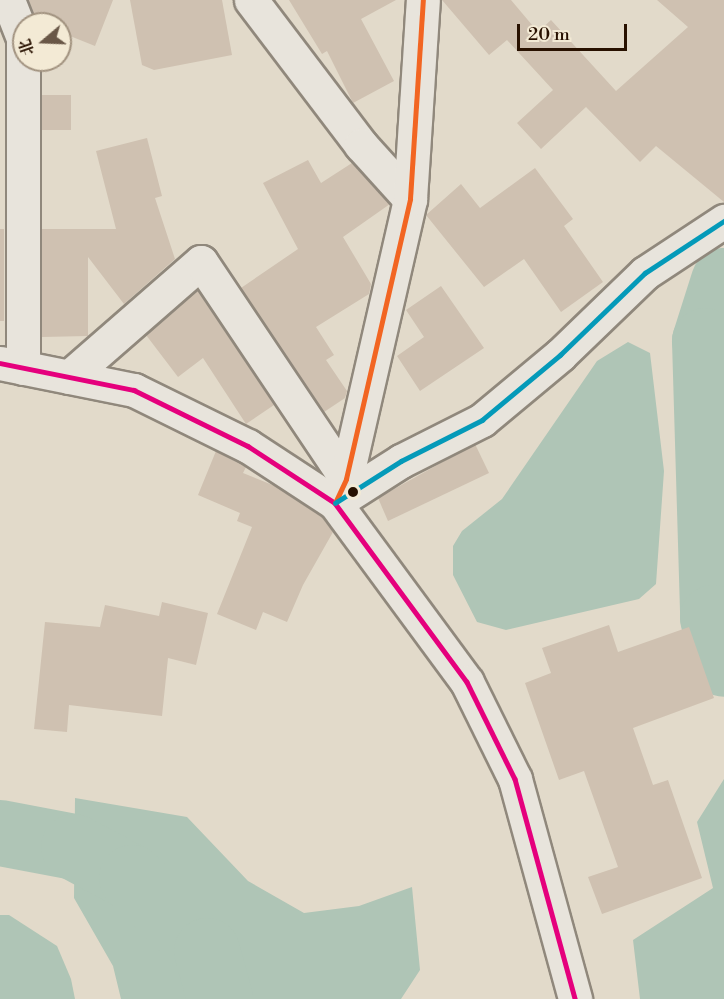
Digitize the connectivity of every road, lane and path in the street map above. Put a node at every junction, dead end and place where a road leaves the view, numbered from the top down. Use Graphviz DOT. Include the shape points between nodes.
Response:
graph roads {
  1 [pos="8,0"];
  2 [pos="251,0"];
  3 [pos="423,0"];
  4 [pos="410,199"];
  5 [pos="724,221"];
  6 [pos="12,366"];
  7 [pos="69,377"];
  8 [pos="341,491"];
  9 [pos="575,999"];
  1 -- 6 [label="street" via="23,38"];
  2 -- 4 [label="street" via="361,145"];
  3 -- 4 [label="street"];
  4 -- 8 [label="street"];
  5 -- 8 [label="street" via="645,273 560,355 482,420"];
  6 -- 7 [label="street"];
  7 -- 8 [label="street" via="134,390"];
  7 -- 8 [label="street" via="201,262"];
  8 -- 9 [label="street" via="467,682 515,779"];
}
